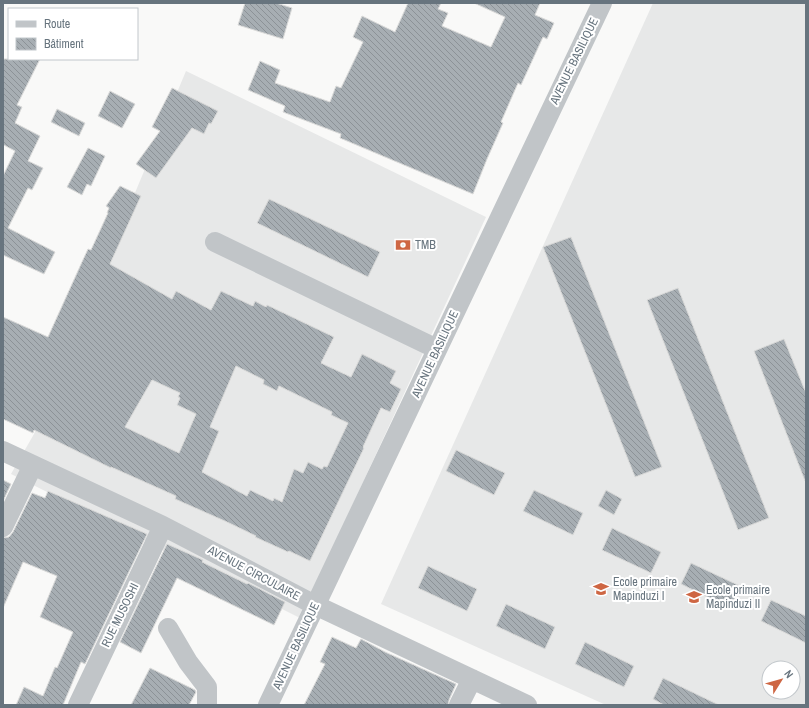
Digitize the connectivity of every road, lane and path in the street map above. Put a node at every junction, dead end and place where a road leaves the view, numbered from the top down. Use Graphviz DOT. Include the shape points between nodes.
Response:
graph roads {
  1 [pos="602,3"];
  2 [pos="215,242"];
  3 [pos="437,349"];
  4 [pos="3,451"];
  5 [pos="33,465"];
  6 [pos="163,526"];
  7 [pos="3,527"];
  8 [pos="315,605"];
  9 [pos="168,628"];
  10 [pos="472,679"];
  11 [pos="78,705"];
  12 [pos="207,705"];
  13 [pos="268,705"];
  14 [pos="459,705"];
  15 [pos="526,705"];
  1 -- 3 [label="street, AVENUE BASILIQUE"];
  2 -- 3 [label="street"];
  3 -- 8 [label="street, AVENUE BASILIQUE"];
  4 -- 5 [label="street, AVENUE CIRCULAIRE"];
  5 -- 6 [label="street, AVENUE CIRCULAIRE"];
  5 -- 7 [label="street"];
  6 -- 8 [label="street, AVENUE CIRCULAIRE"];
  6 -- 11 [label="street, RUE MUSOSHI"];
  8 -- 10 [label="street, AVENUE CIRCULAIRE"];
  8 -- 13 [label="street, AVENUE BASILIQUE"];
  9 -- 12 [label="street" via="207,688"];
  10 -- 14 [label="street"];
  10 -- 15 [label="street, AVENUE CIRCULAIRE"];
}
